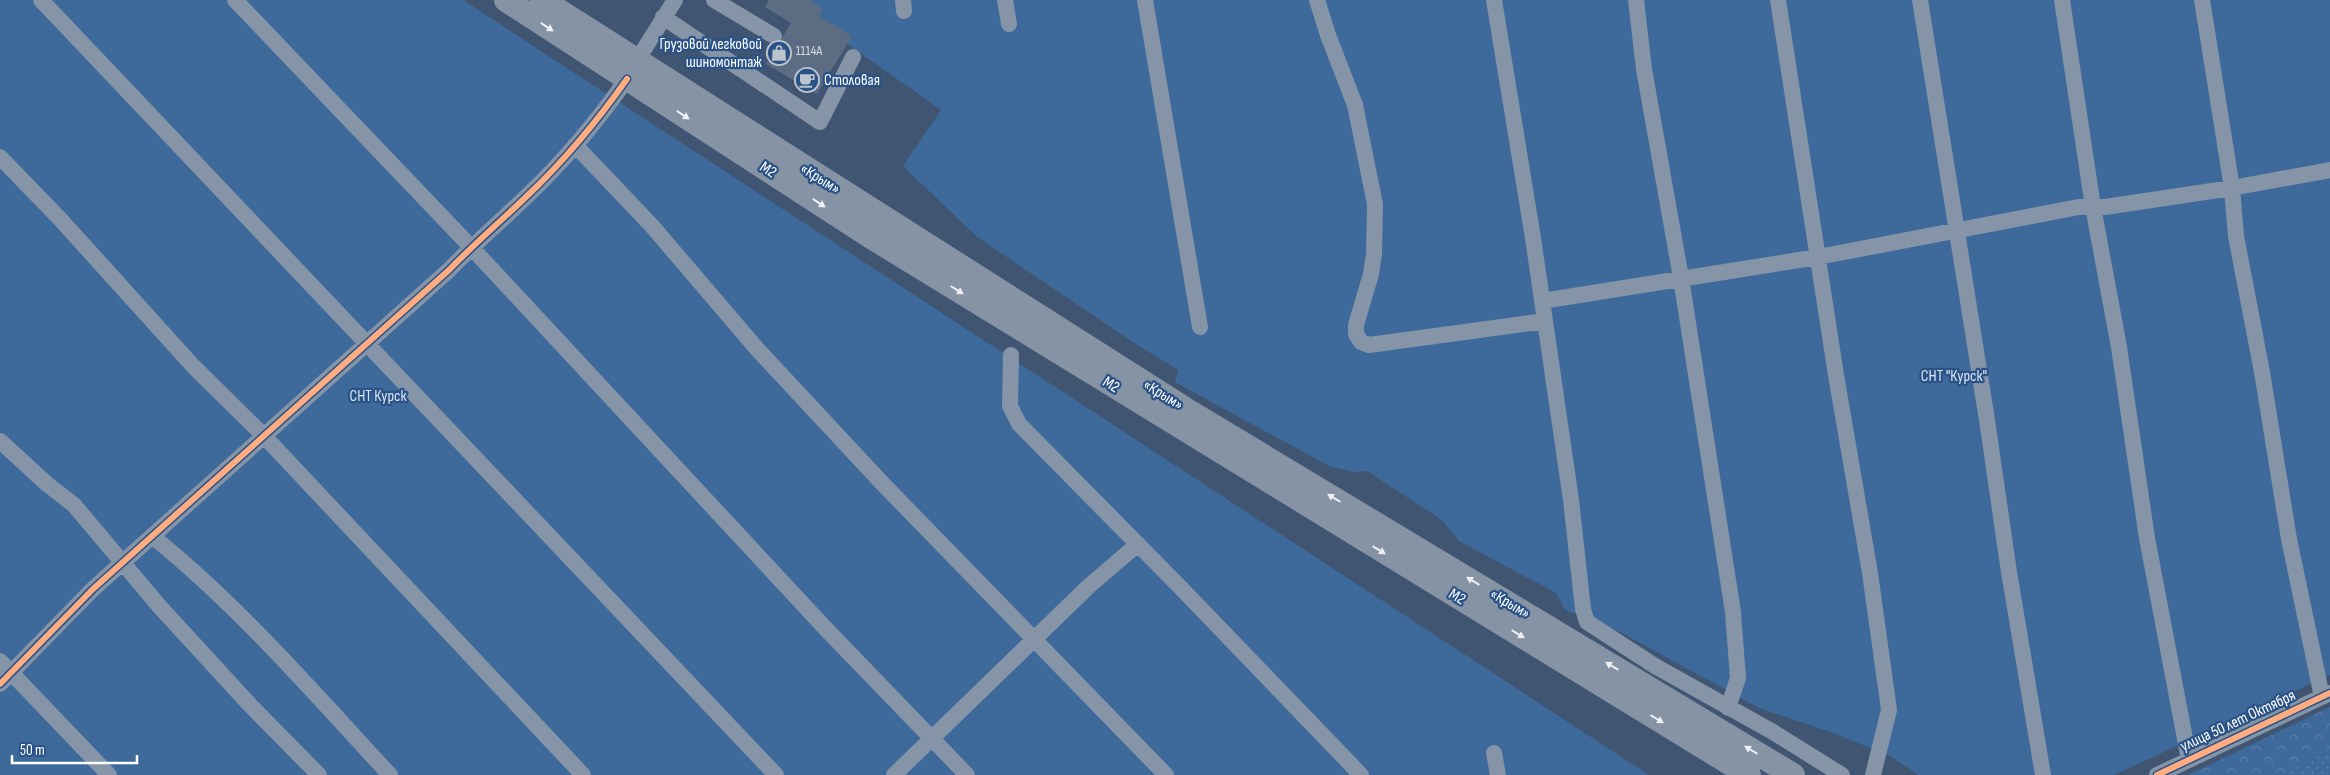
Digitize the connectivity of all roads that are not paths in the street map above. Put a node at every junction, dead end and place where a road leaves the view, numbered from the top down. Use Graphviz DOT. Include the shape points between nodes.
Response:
graph roads {
  1 [pos="41,0"];
  2 [pos="235,0"];
  3 [pos="506,0"];
  4 [pos="542,0"];
  5 [pos="675,0"];
  6 [pos="714,0"];
  7 [pos="1006,0"];
  8 [pos="1146,0"];
  9 [pos="1318,0"];
  10 [pos="1494,0"];
  11 [pos="1636,0"];
  12 [pos="1778,0"];
  13 [pos="1920,0"];
  14 [pos="2062,0"];
  15 [pos="2202,0"];
  16 [pos="663,17"];
  17 [pos="1009,24"];
  18 [pos="774,36"];
  19 [pos="853,57"];
  20 [pos="631,70"];
  21 [pos="575,145"];
  22 [pos="0,157"];
  23 [pos="2330,170"];
  24 [pos="2232,188"];
  25 [pos="2093,207"];
  26 [pos="1957,230"];
  27 [pos="471,247"];
  28 [pos="1818,258"];
  29 [pos="1681,278"];
  30 [pos="1542,301"];
  31 [pos="1545,321"];
  32 [pos="1200,326"];
  33 [pos="368,343"];
  34 [pos="1011,355"];
  35 [pos="264,436"];
  36 [pos="0,440"];
  37 [pos="152,536"];
  38 [pos="1138,544"];
  39 [pos="122,563"];
  40 [pos="1033,639"];
  41 [pos="0,661"];
  42 [pos="6,678"];
  43 [pos="2326,695"];
  44 [pos="1728,708"];
  45 [pos="932,739"];
  46 [pos="1494,752"];
  47 [pos="2189,760"];
  48 [pos="109,775"];
  49 [pos="319,775"];
  50 [pos="390,775"];
  51 [pos="583,775"];
  52 [pos="776,775"];
  53 [pos="894,775"];
  54 [pos="967,775"];
  55 [pos="1166,775"];
  56 [pos="1361,775"];
  57 [pos="1498,775"];
  58 [pos="1749,775"];
  59 [pos="1793,775"];
  60 [pos="1842,775"];
  61 [pos="1873,775"];
  62 [pos="2043,775"];
  63 [pos="2157,775"];
  1 -- 33 [label="street"];
  2 -- 27 [label="street"];
  3 -- 20 [label="highway, М2, one-way"];
  4 -- 20 [label="highway, «Крым»"];
  5 -- 16 [label="street"];
  6 -- 18 [label="street"];
  7 -- 17 [label="street"];
  8 -- 32 [label="street"];
  9 -- 31 [label="street" via="1355,105 1375,204 1371,274 1356,325 1356,334 1361,342 1369,345"];
  10 -- 30 [label="street"];
  11 -- 29 [label="street" via="1644,69"];
  12 -- 28 [label="street"];
  13 -- 26 [label="street"];
  14 -- 25 [label="street"];
  15 -- 24 [label="street"];
  16 -- 19 [label="street" via="820,122"];
  16 -- 20 [label="street"];
  20 -- 21 [label="street"];
  20 -- 58 [label="highway, М2, one-way" via="868,235"];
  59 -- 20 [label="highway, «Крым», one-way" via="1185,410"];
  21 -- 27 [label="street" via="528,196"];
  21 -- 40 [label="street" via="652,226 758,350"];
  22 -- 35 [label="street" via="193,366"];
  23 -- 24 [label="street"];
  24 -- 25 [label="street"];
  24 -- 43 [label="street" via="2236,236 2289,539"];
  25 -- 26 [label="street"];
  25 -- 47 [label="street" via="2119,347 2147,538"];
  26 -- 28 [label="street"];
  26 -- 62 [label="street"];
  27 -- 33 [label="street"];
  27 -- 45 [label="street"];
  28 -- 29 [label="street"];
  28 -- 61 [label="street" via="1889,710"];
  29 -- 30 [label="street"];
  29 -- 44 [label="street" via="1733,612 1738,678"];
  30 -- 31 [label="street"];
  31 -- 44 [label="street" via="1587,622"];
  33 -- 35 [label="street"];
  33 -- 52 [label="street"];
  34 -- 38 [label="street" via="1010,406 1019,424"];
  35 -- 37 [label="street"];
  35 -- 51 [label="street"];
  36 -- 39 [label="street" via="40,479 74,505"];
  37 -- 39 [label="street"];
  37 -- 50 [label="street" via="195,570"];
  38 -- 40 [label="street"];
  38 -- 56 [label="street"];
  39 -- 42 [label="street"];
  39 -- 49 [label="street" via="250,706"];
  40 -- 45 [label="street"];
  40 -- 55 [label="street"];
  41 -- 42 [label="street"];
  42 -- 48 [label="street"];
  43 -- 47 [label="street, улица 50 лет Октября"];
  44 -- 60 [label="street"];
  45 -- 53 [label="street"];
  45 -- 54 [label="street"];
  46 -- 57 [label="street"];
  47 -- 63 [label="street, улица 50 лет Октября"];
}
